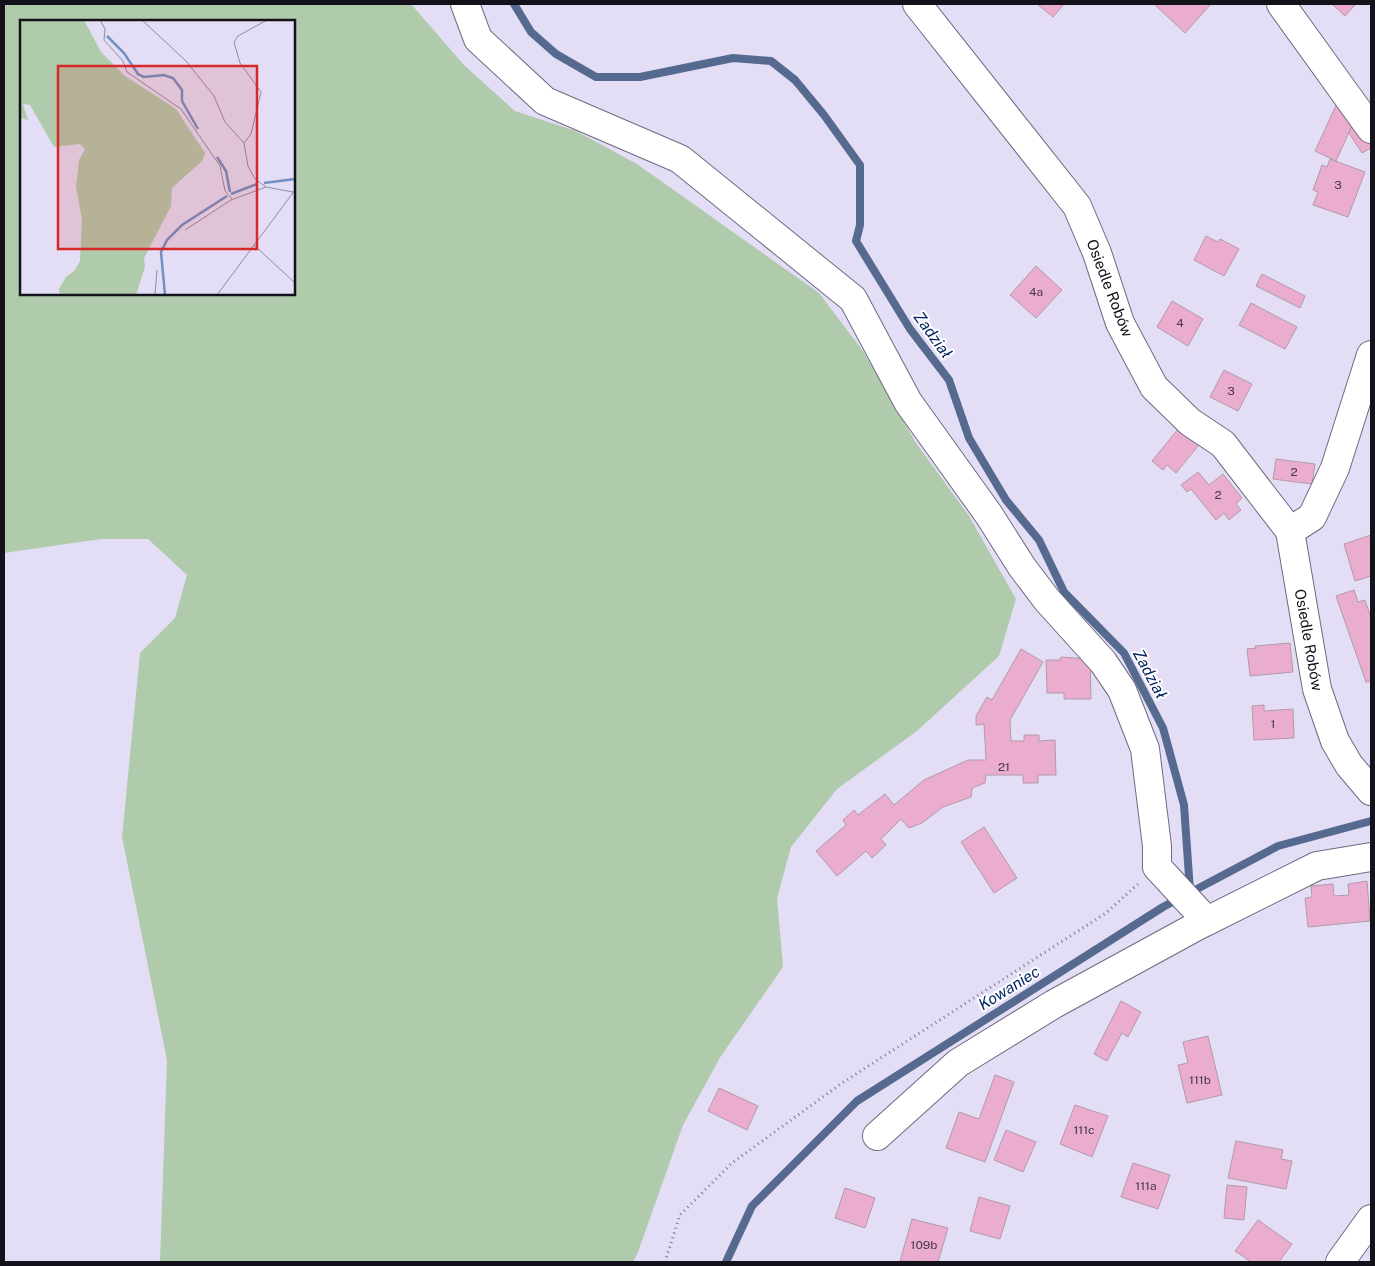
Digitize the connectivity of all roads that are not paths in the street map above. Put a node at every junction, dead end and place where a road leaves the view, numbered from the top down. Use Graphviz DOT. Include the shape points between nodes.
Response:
graph roads {
  1 [pos="465,4"];
  2 [pos="917,4"];
  3 [pos="1281,4"];
  4 [pos="1371,129"];
  5 [pos="1371,354"];
  6 [pos="1290,530"];
  7 [pos="1371,791"];
  8 [pos="1371,857"];
  9 [pos="1207,921"];
  10 [pos="878,1136"];
  11 [pos="1371,1219"];
  12 [pos="1340,1262"];
  1 -- 9 [label="street" via="478,39 545,101 680,159 853,299 908,402 1027,574 1062,618 1104,662 1122,690 1145,750 1157,866"];
  2 -- 6 [label="street, Osiedle Robów" via="1077,206 1097,253 1120,323 1154,387 1190,422 1223,444"];
  3 -- 4 [label="street"];
  5 -- 6 [label="street" via="1335,468 1312,517"];
  6 -- 7 [label="street, Osiedle Robów" via="1316,689 1335,740 1349,765"];
  8 -- 9 [label="street" via="1316,866"];
  9 -- 10 [label="street" via="1054,1004 958,1063"];
  11 -- 12 [label="street"];
}
